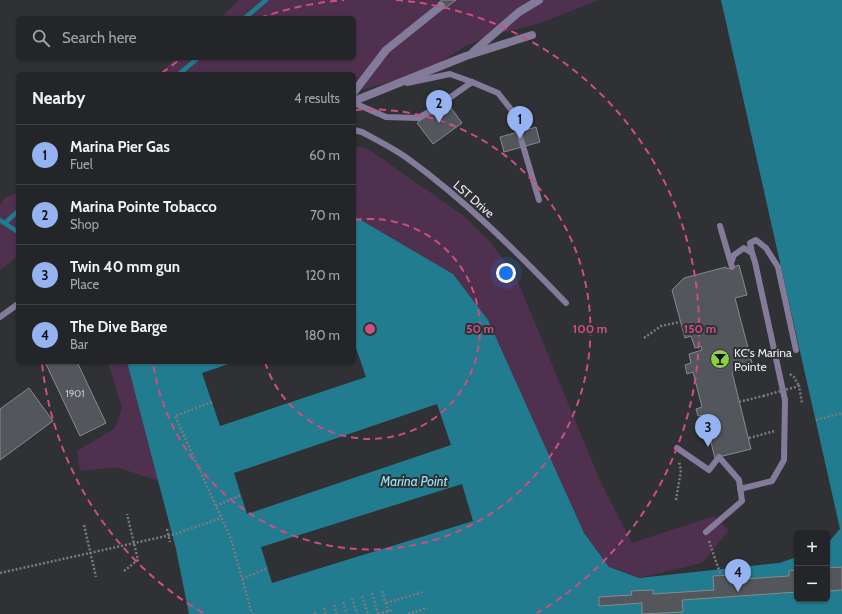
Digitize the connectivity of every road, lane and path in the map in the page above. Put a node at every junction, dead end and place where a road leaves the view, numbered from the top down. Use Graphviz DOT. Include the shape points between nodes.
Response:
graph roads {
  1 [pos="539,0"];
  2 [pos="441,6"];
  3 [pos="532,35"];
  4 [pos="469,55"];
  5 [pos="472,82"];
  6 [pos="391,85"];
  7 [pos="356,89"];
  8 [pos="356,101"];
  9 [pos="356,103"];
  10 [pos="356,130"];
  11 [pos="540,200"];
  12 [pos="720,226"];
  13 [pos="752,253"];
  14 [pos="566,303"];
  15 [pos="16,305"];
  16 [pos="0,317"];
  17 [pos="680,322"];
  18 [pos="644,338"];
  19 [pos="796,350"];
  20 [pos="212,402"];
  21 [pos="739,402"];
  22 [pos="802,403"];
  23 [pos="842,413"];
  24 [pos="816,420"];
  25 [pos="677,448"];
  26 [pos="740,489"];
  27 [pos="241,495"];
  28 [pos="676,500"];
  29 [pos="216,506"];
  30 [pos="127,514"];
  31 [pos="221,518"];
  32 [pos="84,525"];
  33 [pos="167,529"];
  34 [pos="706,532"];
  35 [pos="170,542"];
  36 [pos="268,568"];
  37 [pos="124,571"];
  38 [pos="0,572"];
  39 [pos="721,576"];
  40 [pos="96,577"];
  41 [pos="242,579"];
  42 [pos="382,591"];
  43 [pos="423,592"];
  44 [pos="372,593"];
  45 [pos="362,596"];
  46 [pos="352,598"];
  47 [pos="344,602"];
  48 [pos="386,603"];
  49 [pos="334,605"];
  50 [pos="324,608"];
  51 [pos="428,608"];
  52 [pos="392,610"];
  53 [pos="252,614"];
  54 [pos="326,614"];
  55 [pos="337,614"];
  56 [pos="347,614"];
  57 [pos="357,614"];
  58 [pos="368,614"];
  59 [pos="378,614"];
  60 [pos="389,614"];
  61 [pos="408,614"];
  1 -- 4 [label="street" via="519,12"];
  2 -- 7 [label="street" via="386,50"];
  3 -- 4 [label="street"];
  4 -- 6 [label="street"];
  5 -- 6 [label="lane" via="450,74"];
  5 -- 9 [label="lane" via="418,118 386,118"];
  5 -- 11 [label="lane" via="498,93 513,112"];
  6 -- 8 [label="street"];
  10 -- 14 [label="lane, LST Drive" via="406,157 457,197"];
  12 -- 13 [label="lane" via="732,265 734,255 744,248"];
  13 -- 19 [label="lane" via="750,244 756,240 766,248 778,267"];
  13 -- 26 [label="lane" via="785,400 784,460 772,481"];
  15 -- 16 [label="lane"];
  17 -- 18 [label="path" via="661,326"];
  20 -- 29 [label="path" via="175,416"];
  21 -- 22 [label="path, bridge" via="799,386"];
  23 -- 24 [label="path"];
  25 -- 26 [label="lane" via="709,470 719,457 739,480"];
  25 -- 28 [label="path" via="680,470"];
  26 -- 34 [label="lane" via="742,501"];
  27 -- 29 [label="path"];
  29 -- 31 [label="path"];
  30 -- 37 [label="path" via="138,560"];
  31 -- 38 [label="path" via="175,534"];
  31 -- 41 [label="path" via="231,539"];
  32 -- 40 [label="path"];
  33 -- 35 [label="path"];
  34 -- 39 [label="path"];
  36 -- 41 [label="path"];
  41 -- 53 [label="path"];
  42 -- 48 [label="path"];
  43 -- 48 [label="path"];
  44 -- 59 [label="path"];
  45 -- 58 [label="path"];
  46 -- 57 [label="path"];
  47 -- 56 [label="path"];
  48 -- 60 [label="path"];
  49 -- 55 [label="path"];
  50 -- 54 [label="path"];
  51 -- 61 [label="path"];
  52 -- 59 [label="path"];
}
